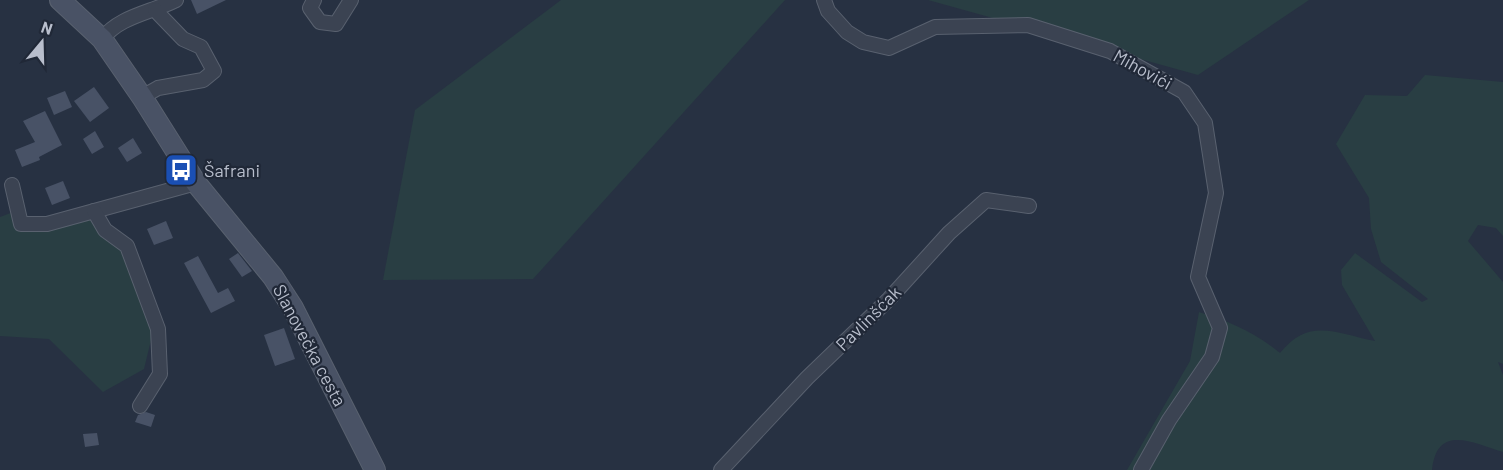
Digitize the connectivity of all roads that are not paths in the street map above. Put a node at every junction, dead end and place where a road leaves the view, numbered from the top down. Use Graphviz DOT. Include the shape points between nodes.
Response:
graph roads {
  1 [pos="60,0"];
  2 [pos="176,0"];
  3 [pos="314,0"];
  4 [pos="351,0"];
  5 [pos="824,0"];
  6 [pos="155,10"];
  7 [pos="102,39"];
  8 [pos="142,97"];
  9 [pos="196,183"];
  10 [pos="12,185"];
  11 [pos="1029,206"];
  12 [pos="94,211"];
  13 [pos="140,406"];
  14 [pos="375,470"];
  15 [pos="721,470"];
  16 [pos="1141,470"];
  1 -- 7 [label="street, Slanovečka cesta"];
  2 -- 6 [label="street"];
  3 -- 4 [label="street" via="310,8 320,22 336,24"];
  5 -- 16 [label="street, Mihovići" via="847,32 863,42 889,48 935,27 1028,25 1110,51 1184,92 1205,123 1216,193 1198,277 1220,328 1212,357"];
  6 -- 7 [label="street" via="128,18"];
  6 -- 8 [label="street" via="183,39 201,47 214,71 203,80 166,86"];
  7 -- 8 [label="street, Slanovečka cesta"];
  8 -- 9 [label="street, Slanovečka cesta"];
  9 -- 12 [label="street"];
  9 -- 14 [label="street, Slanovečka cesta" via="273,277 293,308"];
  10 -- 12 [label="street" via="21,224 47,224"];
  11 -- 15 [label="street, Pavlinšćak" via="986,200 949,233"];
  12 -- 13 [label="street" via="105,230 127,246 158,330 160,374"];
}
